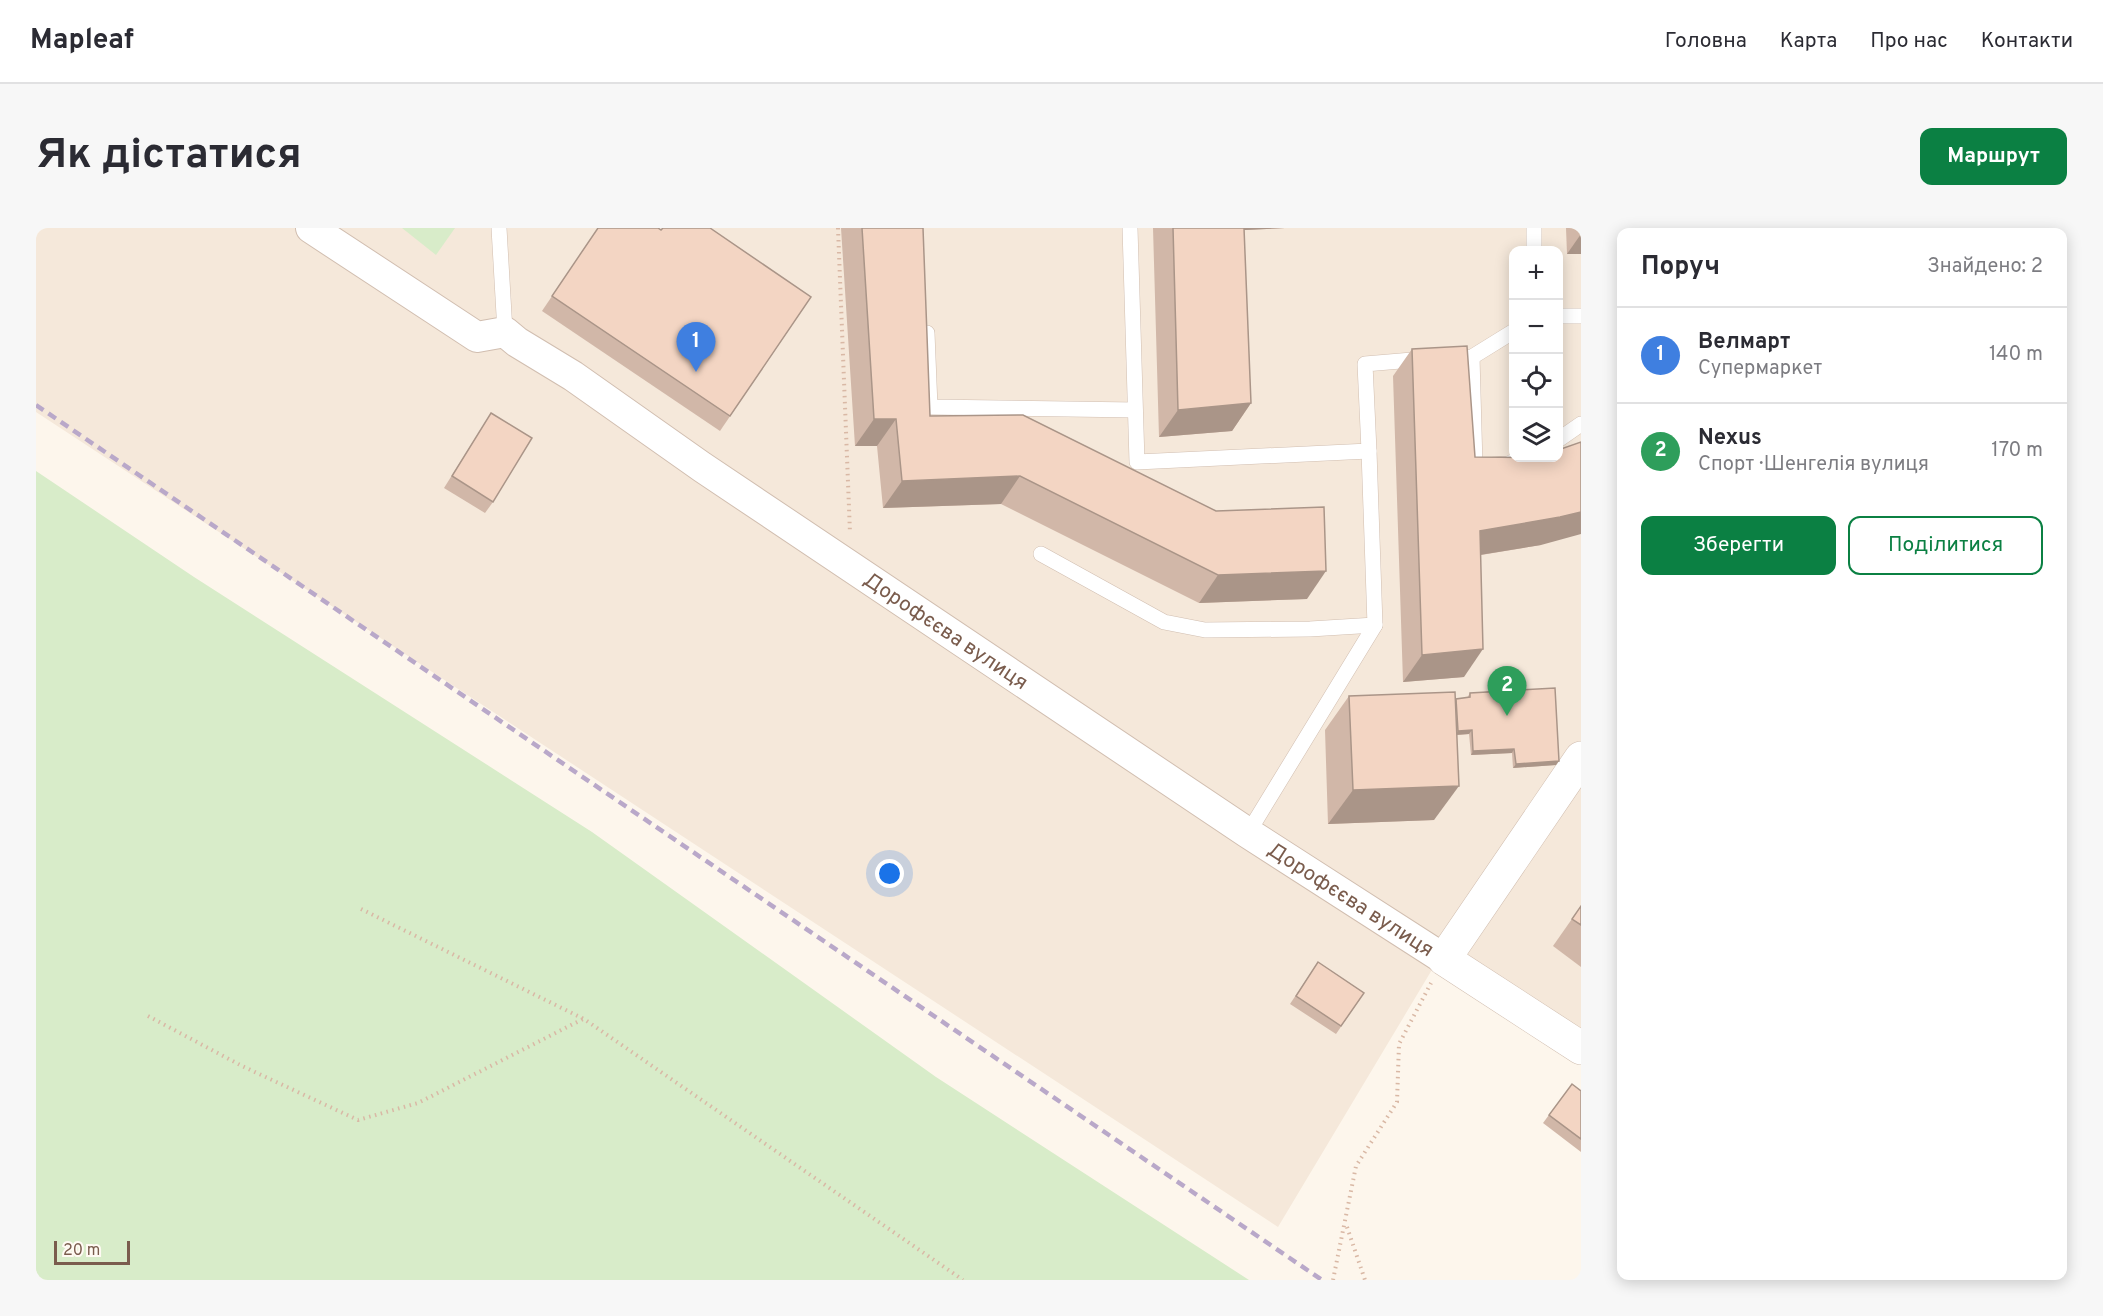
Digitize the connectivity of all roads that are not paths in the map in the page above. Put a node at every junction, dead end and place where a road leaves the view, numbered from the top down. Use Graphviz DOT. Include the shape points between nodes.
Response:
graph roads {
  1 [pos="311,228"];
  2 [pos="499,228"];
  3 [pos="1130,228"];
  4 [pos="1534,228"];
  5 [pos="1534,246"];
  6 [pos="926,315"];
  7 [pos="1563,316"];
  8 [pos="1581,316"];
  9 [pos="505,332"];
  10 [pos="1509,335"];
  11 [pos="1472,357"];
  12 [pos="1136,410"];
  13 [pos="1581,424"];
  14 [pos="1563,437"];
  15 [pos="1369,451"];
  16 [pos="1513,462"];
  17 [pos="1041,555"];
  18 [pos="1376,625"];
  19 [pos="1581,758"];
  20 [pos="1248,833"];
  21 [pos="1444,959"];
  22 [pos="1581,1048"];
  1 -- 9 [label="street" via="477,337"];
  2 -- 9 [label="lane"];
  3 -- 12 [label="lane"];
  4 -- 5 [label="lane"];
  6 -- 12 [label="lane" via="930,407"];
  7 -- 8 [label="lane"];
  9 -- 20 [label="street, Дорофєєва вулиця"];
  10 -- 11 [label="lane"];
  11 -- 15 [label="lane" via="1365,364"];
  11 -- 16 [label="lane" via="1475,466"];
  12 -- 15 [label="lane" via="1137,462"];
  13 -- 14 [label="lane"];
  15 -- 18 [label="lane"];
  17 -- 18 [label="lane" via="1164,622 1205,630"];
  18 -- 20 [label="lane"];
  19 -- 21 [label="street"];
  20 -- 21 [label="street, Дорофєєва вулиця"];
  21 -- 22 [label="street, Дорофєєва вулиця"];
}
